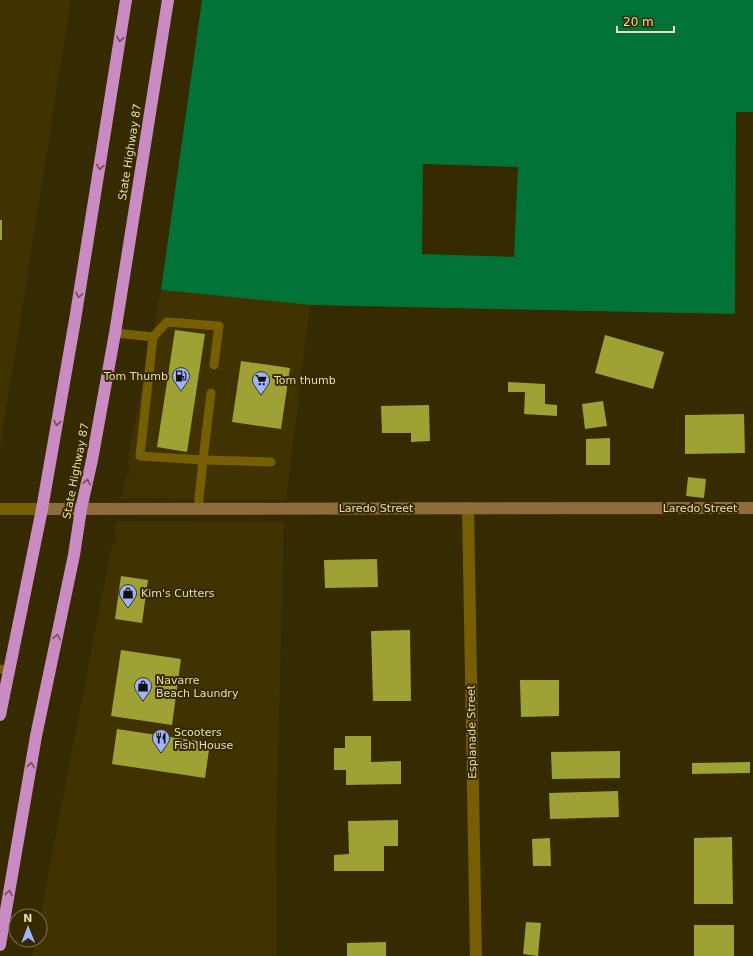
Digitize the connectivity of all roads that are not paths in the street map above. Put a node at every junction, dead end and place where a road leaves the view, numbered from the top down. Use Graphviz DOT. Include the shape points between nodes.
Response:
graph roads {
  1 [pos="126,0"];
  2 [pos="168,0"];
  3 [pos="115,333"];
  4 [pos="153,337"];
  5 [pos="214,365"];
  6 [pos="211,393"];
  7 [pos="203,460"];
  8 [pos="271,462"];
  9 [pos="468,508"];
  10 [pos="753,508"];
  11 [pos="0,509"];
  12 [pos="42,509"];
  13 [pos="81,509"];
  14 [pos="198,509"];
  15 [pos="4,670"];
  16 [pos="0,715"];
  17 [pos="0,945"];
  18 [pos="476,956"];
  1 -- 12 [label="highway, one-way" via="77,312"];
  2 -- 3 [label="highway, State Highway 87"];
  3 -- 4 [label="lane"];
  13 -- 3 [label="highway, State Highway 87, one-way"];
  4 -- 5 [label="lane" via="166,322 219,326"];
  4 -- 7 [label="lane" via="140,456"];
  6 -- 7 [label="lane"];
  7 -- 8 [label="lane"];
  7 -- 14 [label="lane"];
  9 -- 10 [label="street, Laredo Street"];
  9 -- 14 [label="street, Laredo Street"];
  9 -- 18 [label="street, Esplanade Street"];
  11 -- 12 [label="street, Laredo Street"];
  12 -- 13 [label="street, Laredo Street"];
  12 -- 15 [label="highway"];
  13 -- 14 [label="street, Laredo Street"];
  17 -- 13 [label="highway, State Highway 87, one-way" via="36,736 74,556"];
  15 -- 16 [label="highway"];
}
